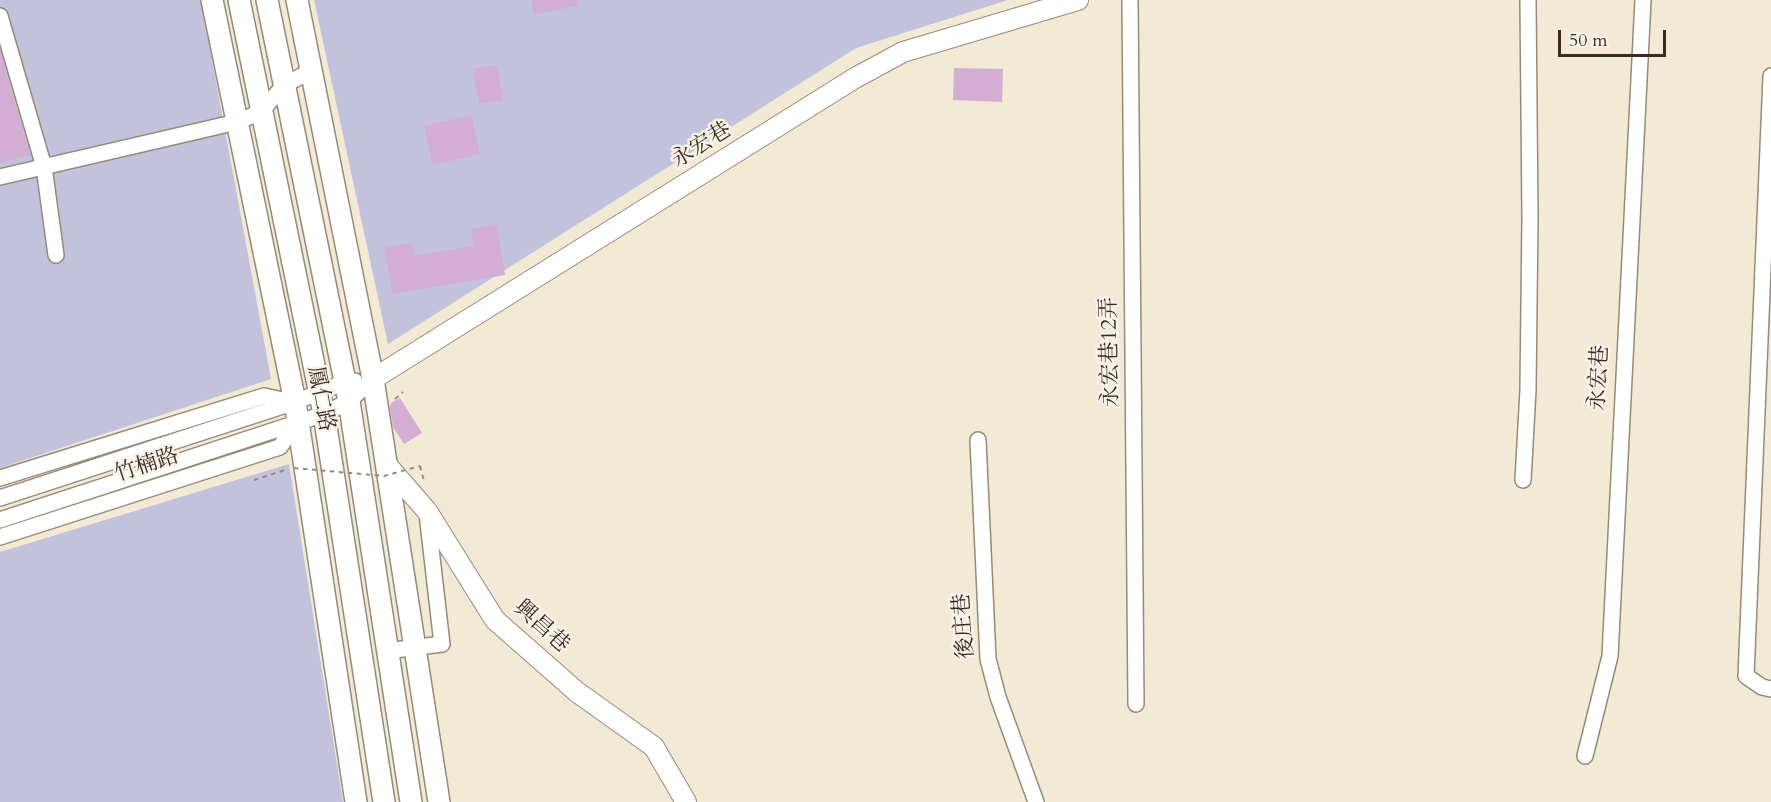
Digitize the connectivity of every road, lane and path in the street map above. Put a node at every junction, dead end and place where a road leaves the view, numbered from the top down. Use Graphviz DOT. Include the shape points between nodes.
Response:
graph roads {
  1 [pos="212,0"];
  2 [pos="239,0"];
  3 [pos="267,0"];
  4 [pos="297,0"];
  5 [pos="1078,0"];
  6 [pos="1130,0"];
  7 [pos="1528,0"];
  8 [pos="1643,0"];
  9 [pos="0,16"];
  10 [pos="311,71"];
  11 [pos="1771,76"];
  12 [pos="284,85"];
  13 [pos="261,112"];
  14 [pos="237,122"];
  15 [pos="44,167"];
  16 [pos="0,177"];
  17 [pos="56,255"];
  18 [pos="373,379"];
  19 [pos="320,391"];
  20 [pos="347,391"];
  21 [pos="403,392"];
  22 [pos="387,406"];
  23 [pos="296,412"];
  24 [pos="324,414"];
  25 [pos="978,440"];
  26 [pos="408,463"];
  27 [pos="387,465"];
  28 [pos="420,466"];
  29 [pos="413,472"];
  30 [pos="0,478"];
  31 [pos="254,480"];
  32 [pos="1523,480"];
  33 [pos="0,498"];
  34 [pos="427,511"];
  35 [pos="0,520"];
  36 [pos="0,537"];
  37 [pos="415,648"];
  38 [pos="387,651"];
  39 [pos="1771,689"];
  40 [pos="1136,704"];
  41 [pos="1585,756"];
  42 [pos="356,802"];
  43 [pos="384,802"];
  44 [pos="411,802"];
  45 [pos="439,802"];
  46 [pos="686,802"];
  47 [pos="1036,802"];
  1 -- 14 [label="main road, 鳳仁路"];
  2 -- 13 [label="main road, 鳳仁路"];
  3 -- 12 [label="main road, 鳳仁路"];
  4 -- 10 [label="main road"];
  5 -- 18 [label="street, 永宏巷" via="903,52 855,78"];
  6 -- 40 [label="street, 永宏巷12弄"];
  7 -- 32 [label="street" via="1528,390"];
  8 -- 41 [label="street, 永宏巷" via="1610,657"];
  9 -- 15 [label="street"];
  10 -- 12 [label="street"];
  10 -- 18 [label="main road"];
  11 -- 39 [label="street" via="1746,676"];
  12 -- 13 [label="street"];
  12 -- 20 [label="main road, 鳳仁路"];
  13 -- 14 [label="street"];
  13 -- 19 [label="main road, 鳳仁路"];
  14 -- 15 [label="street"];
  14 -- 23 [label="main road, 鳳仁路"];
  15 -- 16 [label="street"];
  15 -- 17 [label="street"];
  18 -- 20 [label="street, 竹楠路"];
  18 -- 27 [label="main road"];
  19 -- 20 [label="street, 竹楠路"];
  19 -- 23 [label="street, 竹楠路"];
  19 -- 24 [label="main road, 鳳仁路"];
  20 -- 24 [label="street, 竹楠路"];
  20 -- 38 [label="main road, 鳳仁路"];
  21 -- 22 [label="path"];
  23 -- 24 [label="street, 竹楠路"];
  23 -- 30 [label="street, 竹楠路" via="264,396"];
  23 -- 33 [label="street, 竹楠路"];
  23 -- 35 [label="street, 竹楠路"];
  23 -- 36 [label="street, 竹楠路" via="280,447"];
  23 -- 42 [label="main road, 鳳仁路"];
  24 -- 43 [label="main road, 鳳仁路"];
  25 -- 47 [label="street, 後庄巷" via="988,659"];
  26 -- 29 [label="path"];
  27 -- 34 [label="street, 興昌巷"];
  27 -- 37 [label="main road"];
  28 -- 31 [label="path, bridge" via="384,476 294,468"];
  34 -- 37 [label="street" via="442,644"];
  34 -- 46 [label="street, 興昌巷" via="495,620 577,692 654,747"];
  37 -- 38 [label="street"];
  37 -- 45 [label="main road"];
  38 -- 44 [label="main road, 鳳仁路"];
}
